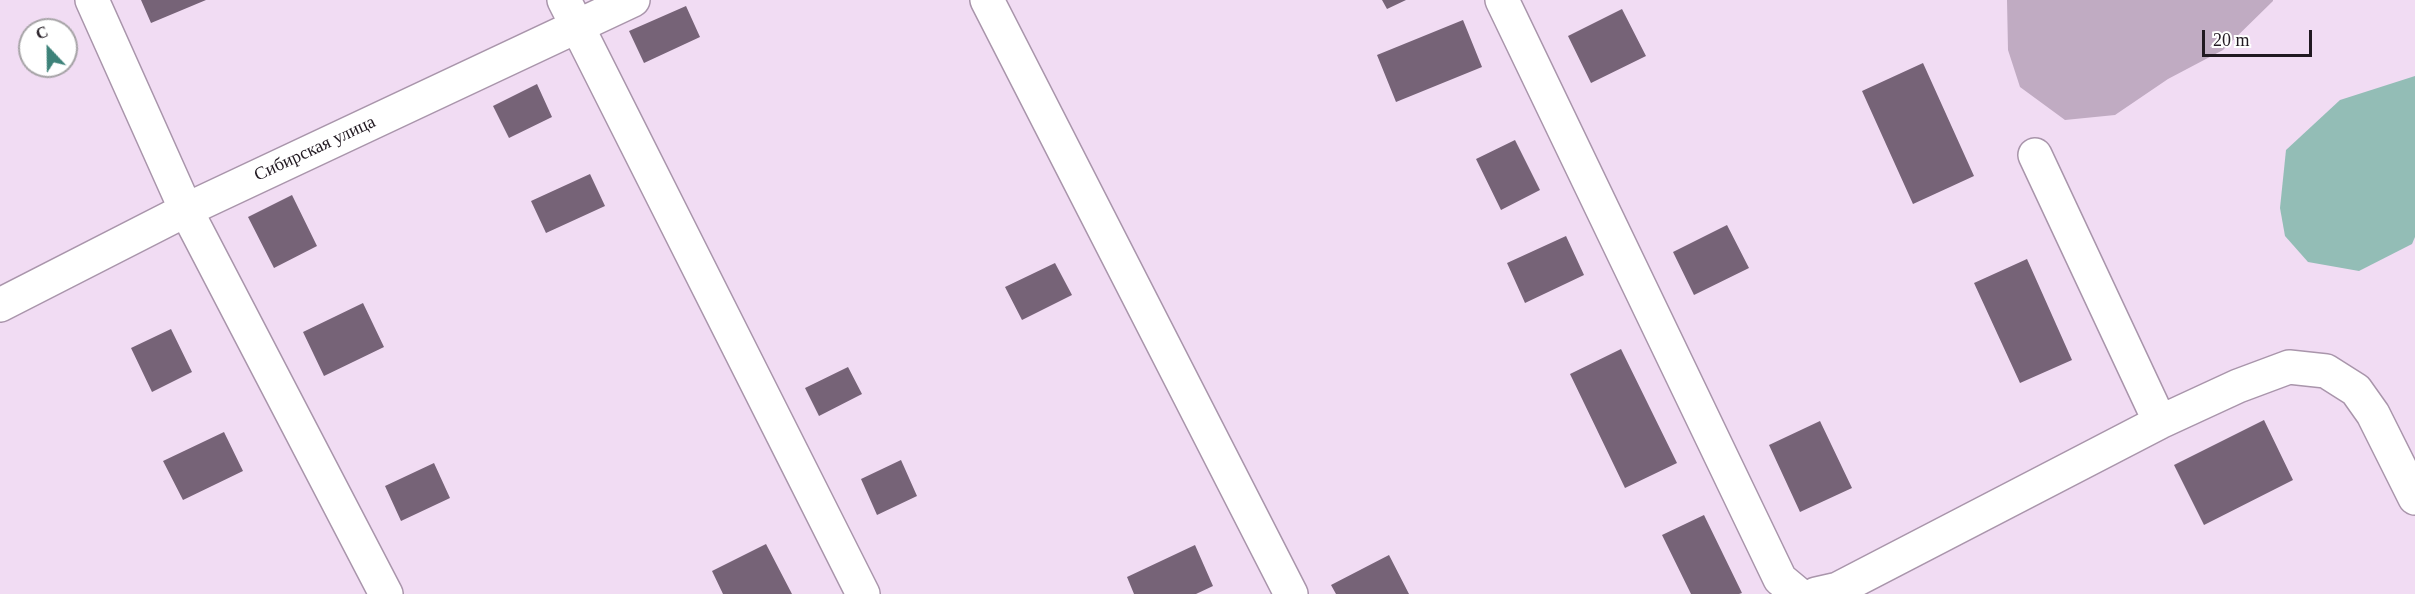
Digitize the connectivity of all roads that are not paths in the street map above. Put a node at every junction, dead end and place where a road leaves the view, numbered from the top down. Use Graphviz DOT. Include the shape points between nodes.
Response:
graph roads {
  1 [pos="92,0"];
  2 [pos="633,0"];
  3 [pos="987,0"];
  4 [pos="1502,0"];
  5 [pos="570,13"];
  6 [pos="2035,155"];
  7 [pos="186,210"];
  8 [pos="0,305"];
  9 [pos="2160,422"];
  10 [pos="2415,498"];
  11 [pos="386,594"];
  12 [pos="863,594"];
  13 [pos="1291,594"];
  14 [pos="1798,594"];
  15 [pos="1816,594"];
  1 -- 7 [label="street"];
  2 -- 5 [label="street, Сибирская улица"];
  3 -- 13 [label="street"];
  4 -- 14 [label="street" via="1780,579"];
  5 -- 7 [label="street, Сибирская улица"];
  5 -- 12 [label="street"];
  6 -- 9 [label="street"];
  7 -- 8 [label="street, Сибирская улица"];
  7 -- 11 [label="street"];
  9 -- 10 [label="street" via="2289,367 2326,371 2356,390 2373,414"];
  9 -- 15 [label="street" via="1838,589"];
}
